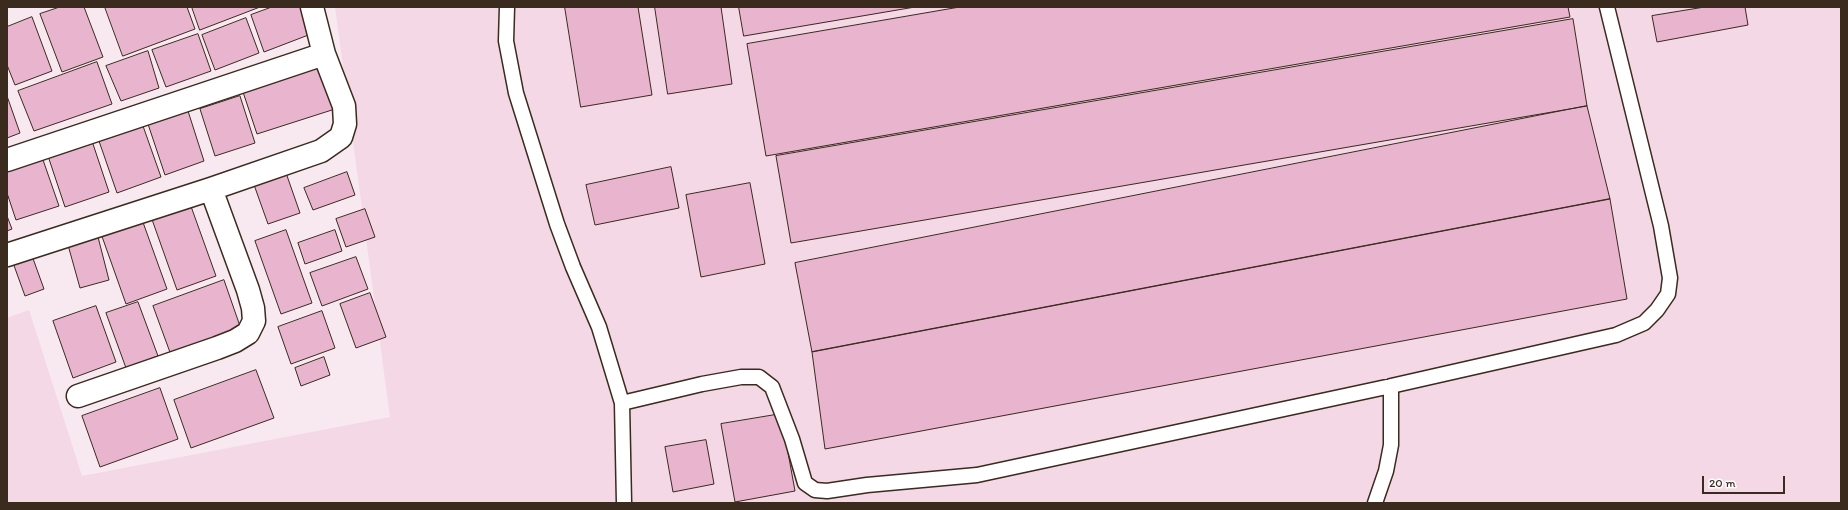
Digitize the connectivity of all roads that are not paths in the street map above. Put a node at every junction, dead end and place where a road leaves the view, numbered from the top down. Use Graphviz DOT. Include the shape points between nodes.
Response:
graph roads {
  1 [pos="312,7"];
  2 [pos="507,7"];
  3 [pos="1607,7"];
  4 [pos="324,54"];
  5 [pos="7,160"];
  6 [pos="211,189"];
  7 [pos="7,255"];
  8 [pos="1391,386"];
  9 [pos="78,396"];
  10 [pos="622,403"];
  11 [pos="624,503"];
  12 [pos="1375,503"];
  1 -- 4 [label="street"];
  2 -- 10 [label="lane" via="506,41 516,93 556,224 599,327"];
  3 -- 8 [label="lane" via="1661,226 1670,278 1668,294 1644,323 1616,335"];
  4 -- 5 [label="street"];
  4 -- 6 [label="street" via="344,106 345,124 341,137 321,151"];
  6 -- 7 [label="street"];
  6 -- 9 [label="street" via="253,308 254,322 248,333 217,348"];
  8 -- 10 [label="lane" via="977,475 827,491 815,490 805,483 792,439 772,387 758,377 741,377 702,384"];
  8 -- 12 [label="lane" via="1391,445 1386,471"];
  10 -- 11 [label="lane"];
}
